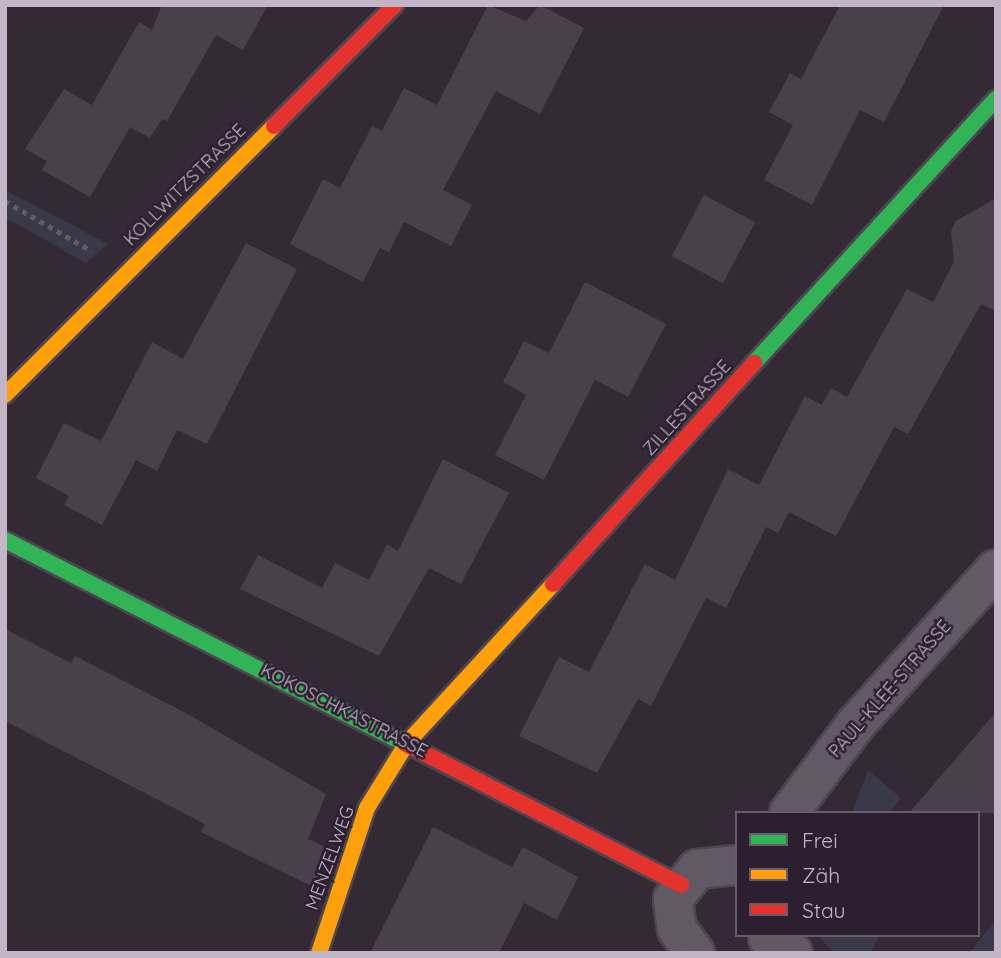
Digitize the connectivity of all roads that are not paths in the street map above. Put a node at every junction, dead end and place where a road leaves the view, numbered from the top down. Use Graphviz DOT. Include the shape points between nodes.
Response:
graph roads {
  1 [pos="395,5"];
  2 [pos="996,100"];
  3 [pos="5,395"];
  4 [pos="5,540"];
  5 [pos="996,569"];
  6 [pos="407,743"];
  7 [pos="790,811"];
  8 [pos="735,865"];
  9 [pos="681,885"];
  10 [pos="319,953"];
  11 [pos="695,953"];
  1 -- 3 [label="street, KOLLWITZSTRASSE"];
  2 -- 6 [label="street, ZILLESTRASSE"];
  4 -- 6 [label="street, KOKOSCHKASTRASSE"];
  5 -- 7 [label="street, PAUL-KLEE-STRASSE" via="855,725"];
  6 -- 9 [label="street, KOKOSCHKASTRASSE"];
  6 -- 10 [label="street, MENZELWEG" via="367,808"];
  8 -- 9 [label="street" via="704,867"];
  9 -- 11 [label="street" via="673,917"];
}
